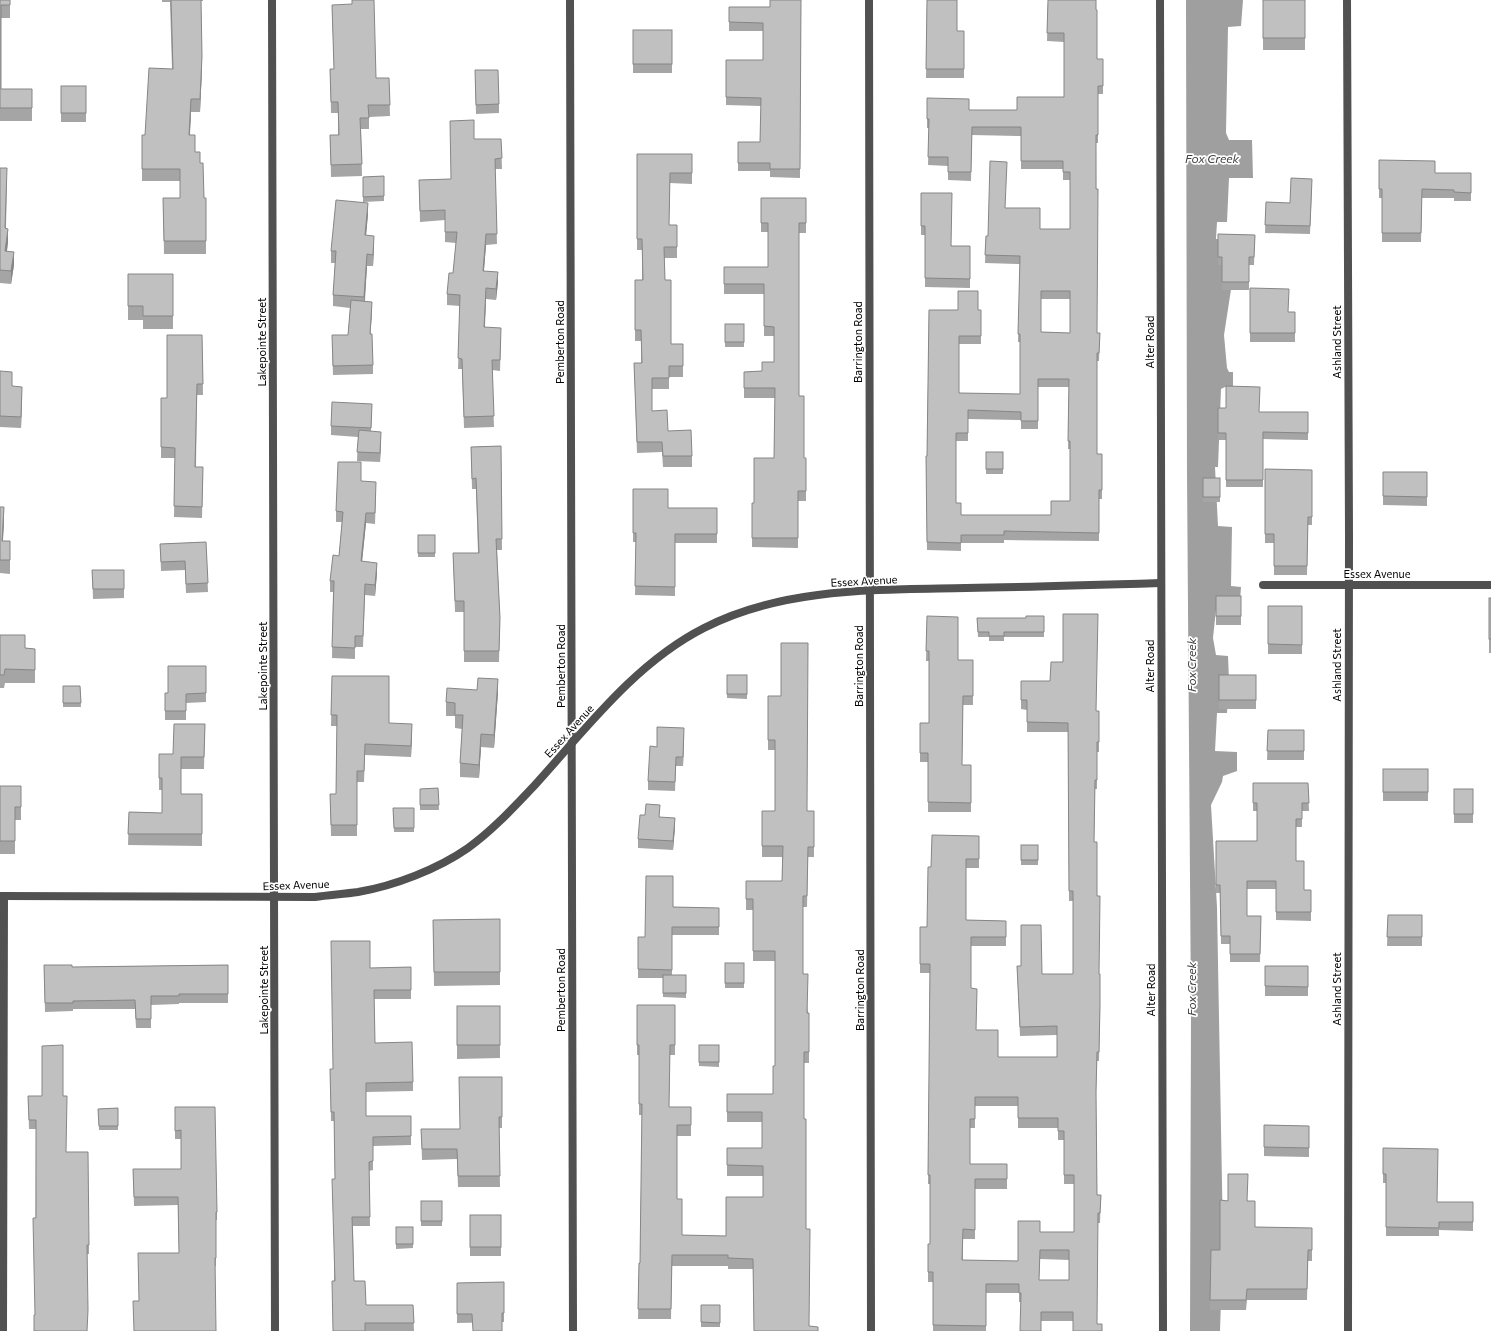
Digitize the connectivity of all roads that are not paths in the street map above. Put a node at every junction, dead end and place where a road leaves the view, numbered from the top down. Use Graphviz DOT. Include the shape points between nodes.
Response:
graph roads {
  1 [pos="272,0"];
  2 [pos="570,0"];
  3 [pos="869,0"];
  4 [pos="1160,0"];
  5 [pos="1347,0"];
  6 [pos="1161,583"];
  7 [pos="1491,584"];
  8 [pos="1263,585"];
  9 [pos="1348,585"];
  10 [pos="870,592"];
  11 [pos="572,744"];
  12 [pos="2,896"];
  13 [pos="274,897"];
  14 [pos="3,1331"];
  15 [pos="275,1331"];
  16 [pos="573,1331"];
  17 [pos="871,1331"];
  18 [pos="1163,1331"];
  19 [pos="1348,1331"];
  1 -- 13 [label="street, Lakepointe Street"];
  2 -- 11 [label="street, Pemberton Road"];
  3 -- 10 [label="street, Barrington Road"];
  4 -- 6 [label="street, Alter Road"];
  5 -- 9 [label="street, Ashland Street"];
  6 -- 10 [label="street, Essex Avenue"];
  6 -- 18 [label="street, Alter Road"];
  7 -- 9 [label="street, Essex Avenue"];
  8 -- 9 [label="street, Essex Avenue"];
  9 -- 19 [label="street, Ashland Street"];
  10 -- 11 [label="street, Essex Avenue" via="819,595 779,601 739,613 704,628 642,670"];
  10 -- 17 [label="street, Barrington Road"];
  11 -- 13 [label="street, Essex Avenue" via="499,823 468,848 441,864 405,879 360,892 315,897"];
  11 -- 16 [label="street, Pemberton Road"];
  12 -- 13 [label="street, Essex Avenue"];
  12 -- 14 [label="street"];
  13 -- 15 [label="street, Lakepointe Street"];
}
